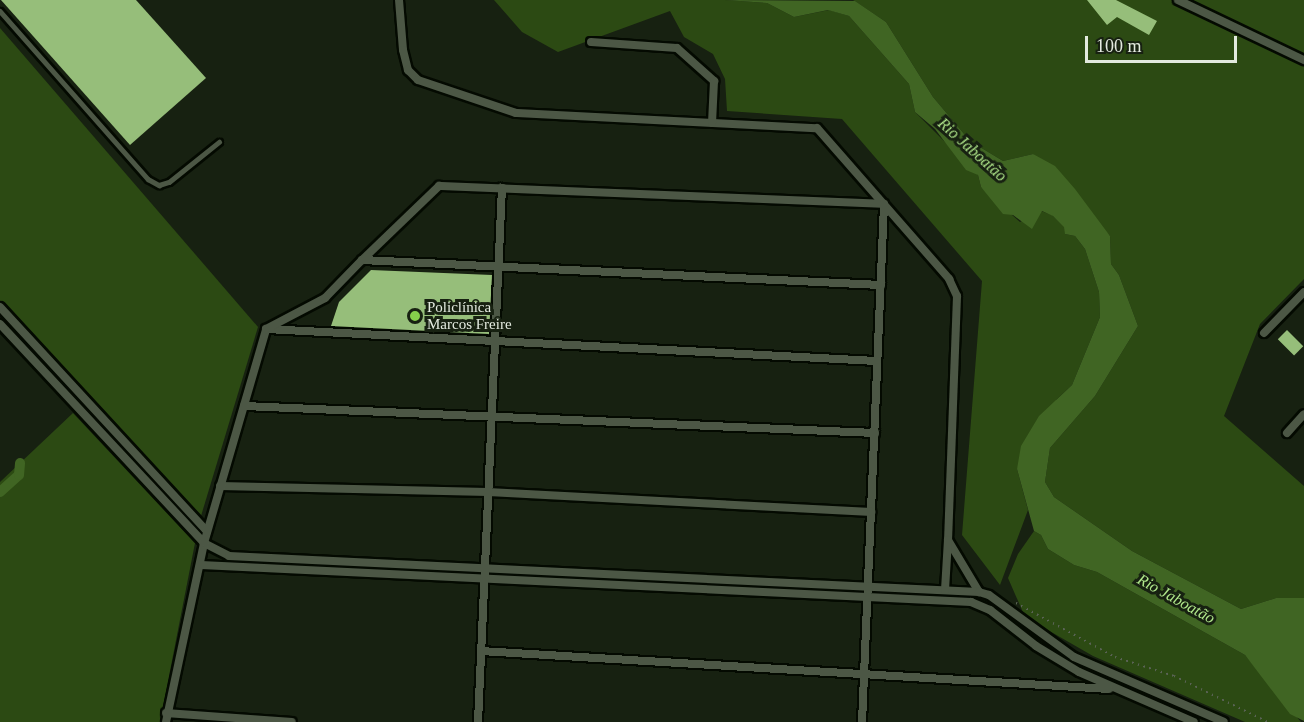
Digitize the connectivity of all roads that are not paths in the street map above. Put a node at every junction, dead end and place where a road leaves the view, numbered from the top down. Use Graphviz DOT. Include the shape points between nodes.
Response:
graph roads {
  1 [pos="399,0"];
  2 [pos="1178,0"];
  3 [pos="0,11"];
  4 [pos="591,42"];
  5 [pos="1304,60"];
  6 [pos="712,123"];
  7 [pos="219,142"];
  8 [pos="501,188"];
  9 [pos="884,204"];
  10 [pos="362,260"];
  11 [pos="498,264"];
  12 [pos="881,285"];
  13 [pos="1304,292"];
  14 [pos="0,307"];
  15 [pos="0,324"];
  16 [pos="266,329"];
  17 [pos="1264,333"];
  18 [pos="495,341"];
  19 [pos="878,360"];
  20 [pos="244,406"];
  21 [pos="1304,414"];
  22 [pos="492,417"];
  23 [pos="874,433"];
  24 [pos="1287,433"];
  25 [pos="220,486"];
  26 [pos="488,492"];
  27 [pos="871,512"];
  28 [pos="207,531"];
  29 [pos="948,540"];
  30 [pos="204,543"];
  31 [pos="201,565"];
  32 [pos="485,570"];
  33 [pos="484,581"];
  34 [pos="868,586"];
  35 [pos="945,590"];
  36 [pos="979,592"];
  37 [pos="867,599"];
  38 [pos="481,651"];
  39 [pos="864,671"];
  40 [pos="1117,690"];
  41 [pos="166,717"];
  42 [pos="292,722"];
  43 [pos="478,722"];
  44 [pos="862,722"];
  45 [pos="1194,722"];
  46 [pos="1224,722"];
  1 -- 6 [label="street" via="403,50 408,70 418,80 516,113"];
  2 -- 5 [label="street"];
  3 -- 7 [label="lane" via="148,179 159,185 169,182"];
  4 -- 6 [label="street" via="677,48 714,81"];
  6 -- 9 [label="street" via="817,128"];
  8 -- 9 [label="street"];
  8 -- 10 [label="street" via="439,186"];
  8 -- 11 [label="street"];
  9 -- 12 [label="street"];
  9 -- 29 [label="street" via="949,279 957,296"];
  10 -- 11 [label="street"];
  10 -- 16 [label="street" via="325,298"];
  11 -- 12 [label="street"];
  11 -- 18 [label="street"];
  12 -- 19 [label="street"];
  13 -- 17 [label="street"];
  14 -- 28 [label="street"];
  15 -- 30 [label="street"];
  16 -- 18 [label="street"];
  16 -- 20 [label="street"];
  18 -- 19 [label="street"];
  18 -- 22 [label="street"];
  19 -- 23 [label="street"];
  20 -- 22 [label="street"];
  20 -- 25 [label="street"];
  21 -- 24 [label="street"];
  22 -- 23 [label="street"];
  22 -- 26 [label="street"];
  23 -- 27 [label="street"];
  25 -- 26 [label="street"];
  25 -- 28 [label="street"];
  26 -- 27 [label="street"];
  26 -- 32 [label="street"];
  27 -- 34 [label="street"];
  28 -- 30 [label="street"];
  29 -- 35 [label="street"];
  29 -- 36 [label="street"];
  30 -- 31 [label="street"];
  30 -- 32 [label="street" via="229,556"];
  31 -- 33 [label="street"];
  31 -- 41 [label="street"];
  32 -- 33 [label="street"];
  32 -- 34 [label="street"];
  33 -- 37 [label="street"];
  33 -- 38 [label="street"];
  34 -- 35 [label="street"];
  34 -- 37 [label="street"];
  35 -- 36 [label="street"];
  36 -- 46 [label="street" via="989,595 1074,657"];
  37 -- 39 [label="street"];
  37 -- 40 [label="street" via="982,605 1053,656"];
  38 -- 39 [label="street"];
  38 -- 43 [label="street"];
  39 -- 40 [label="street"];
  39 -- 44 [label="street"];
  40 -- 45 [label="street"];
  41 -- 42 [label="street"];
}
